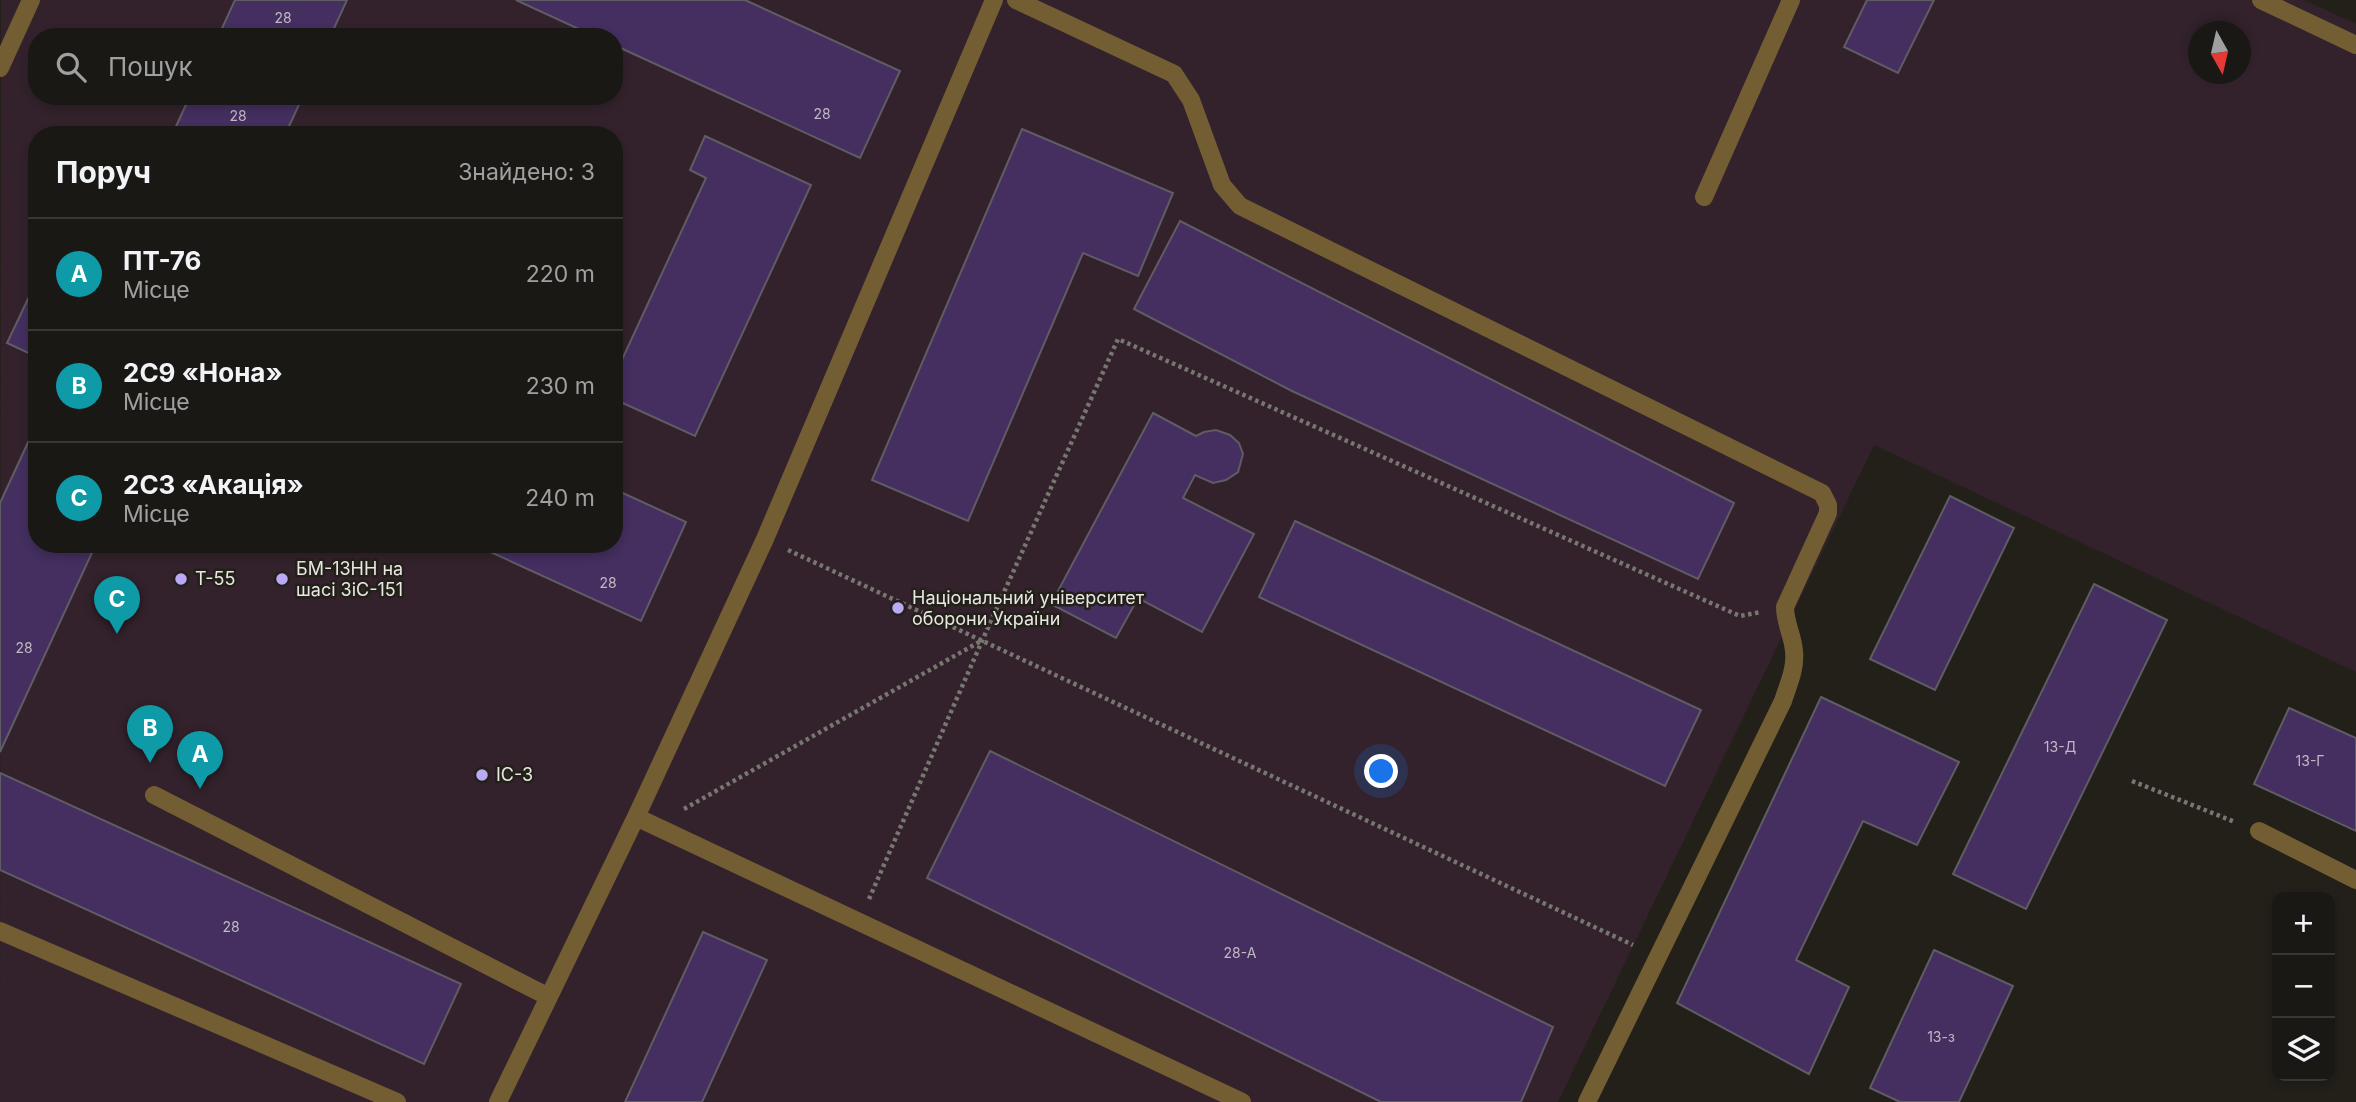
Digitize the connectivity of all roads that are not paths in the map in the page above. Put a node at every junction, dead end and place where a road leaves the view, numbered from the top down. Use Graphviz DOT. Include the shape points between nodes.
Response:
graph roads {
  1 [pos="31,0"];
  2 [pos="994,0"];
  3 [pos="1016,0"];
  4 [pos="1791,0"];
  5 [pos="2261,0"];
  6 [pos="2356,45"];
  7 [pos="0,68"];
  8 [pos="1704,197"];
  9 [pos="154,795"];
  10 [pos="636,817"];
  11 [pos="2259,831"];
  12 [pos="2356,880"];
  13 [pos="0,931"];
  14 [pos="549,997"];
  15 [pos="397,1102"];
  16 [pos="498,1102"];
  17 [pos="1242,1102"];
  18 [pos="1587,1102"];
  1 -- 7 [label="lane"];
  2 -- 10 [label="lane" via="765,540"];
  3 -- 18 [label="lane" via="1174,74 1191,100 1222,185 1240,206 1822,493 1828,513 1785,607 1794,650 1793,672 1783,701"];
  4 -- 8 [label="lane"];
  5 -- 6 [label="lane"];
  9 -- 14 [label="lane"];
  10 -- 14 [label="lane"];
  10 -- 17 [label="lane"];
  11 -- 12 [label="lane"];
  13 -- 15 [label="lane"];
  14 -- 16 [label="lane"];
}
